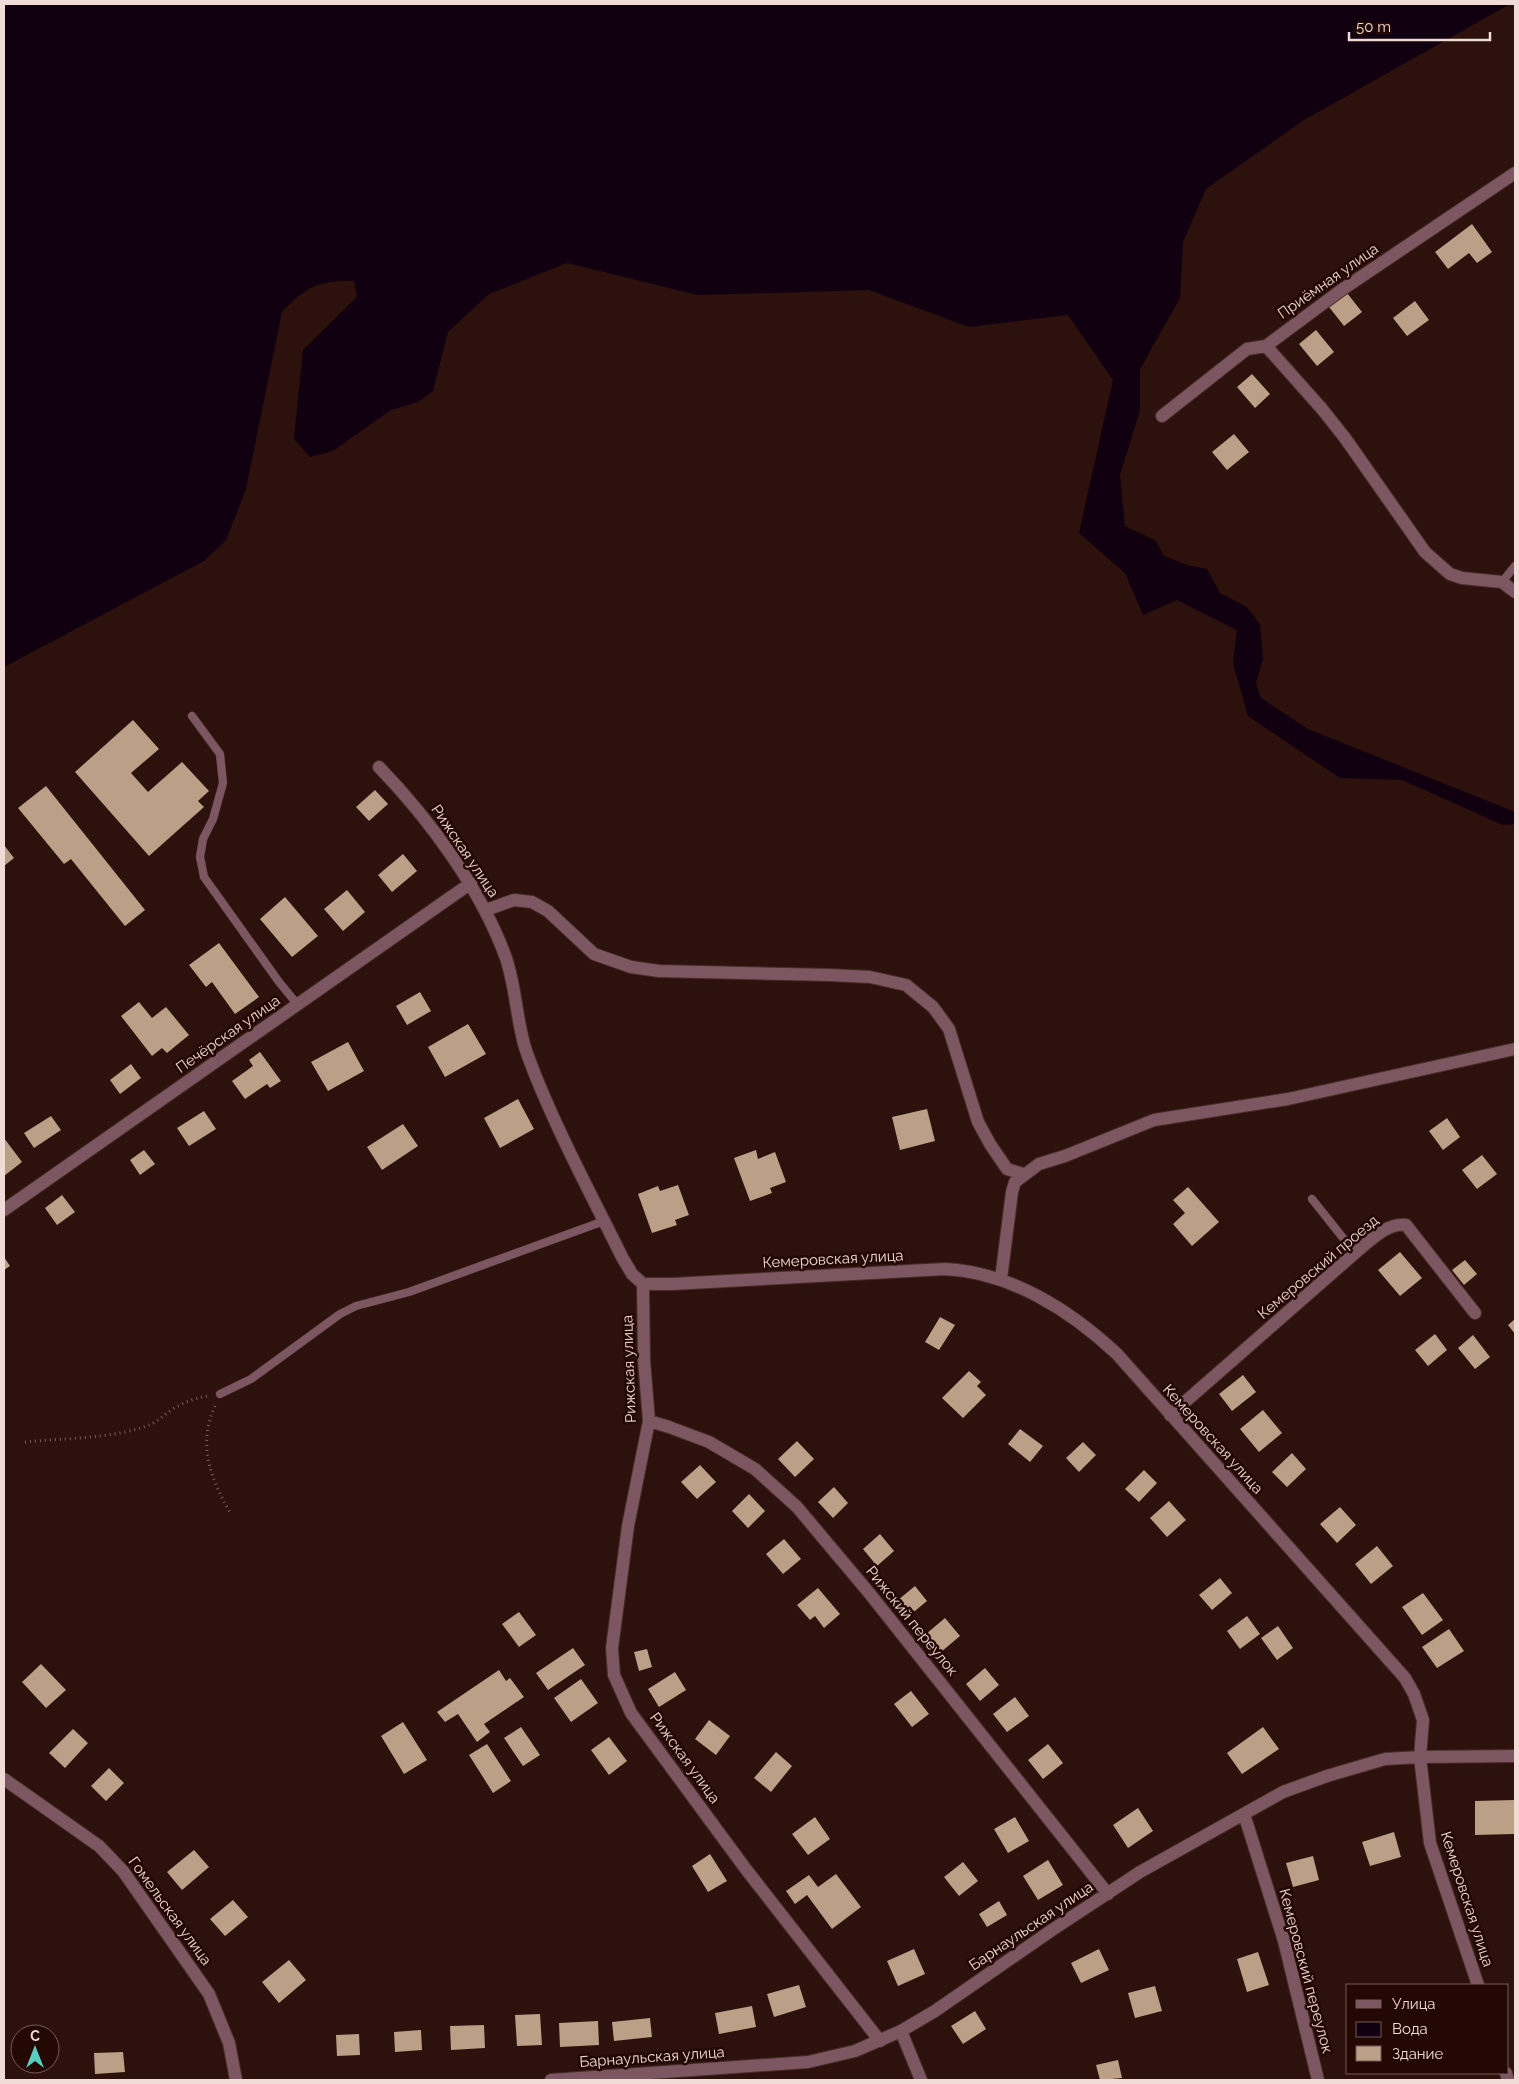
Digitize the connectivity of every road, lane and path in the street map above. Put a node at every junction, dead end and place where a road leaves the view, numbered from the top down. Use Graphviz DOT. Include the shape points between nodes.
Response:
graph roads {
  1 [pos="1515,173"];
  2 [pos="1266,346"];
  3 [pos="1162,416"];
  4 [pos="1515,566"];
  5 [pos="1502,582"];
  6 [pos="1515,592"];
  7 [pos="192,716"];
  8 [pos="380,766"];
  9 [pos="470,883"];
  10 [pos="486,910"];
  11 [pos="298,1005"];
  12 [pos="1515,1049"];
  13 [pos="1023,1174"];
  14 [pos="1312,1199"];
  15 [pos="4,1210"];
  16 [pos="604,1221"];
  17 [pos="1355,1253"];
  18 [pos="1002,1279"];
  19 [pos="643,1284"];
  20 [pos="1475,1313"];
  21 [pos="220,1394"];
  22 [pos="1170,1415"];
  23 [pos="649,1422"];
  24 [pos="25,1442"];
  25 [pos="232,1514"];
  26 [pos="1515,1756"];
  27 [pos="1420,1757"];
  28 [pos="4,1779"];
  29 [pos="1244,1814"];
  30 [pos="1108,1894"];
  31 [pos="1478,1984"];
  32 [pos="901,2031"];
  33 [pos="880,2041"];
  34 [pos="236,2080"];
  35 [pos="551,2080"];
  36 [pos="921,2080"];
  37 [pos="1318,2080"];
  1 -- 2 [label="street, Приёмная улица" via="1340,291"];
  2 -- 3 [label="street, Приёмная улица" via="1247,349"];
  2 -- 5 [label="street" via="1322,409 1425,552 1438,565 1462,578"];
  4 -- 5 [label="lane"];
  5 -- 6 [label="street"];
  7 -- 11 [label="lane" via="220,754 223,784 203,839 200,857 204,877"];
  8 -- 9 [label="street, Рижская улица" via="423,817"];
  9 -- 10 [label="street, Рижская улица"];
  9 -- 11 [label="street, Печёрская улица"];
  10 -- 13 [label="street" via="514,900 532,902 548,911 594,954 631,968 830,975 906,985 933,1008 948,1029 978,1122 1007,1169"];
  10 -- 16 [label="street, Рижская улица" via="506,958 523,1040 534,1072"];
  11 -- 15 [label="street, Печёрская улица"];
  12 -- 13 [label="street" via="1288,1099 1154,1120 1039,1164"];
  13 -- 18 [label="street" via="1015,1182 1012,1192"];
  14 -- 17 [label="lane"];
  16 -- 19 [label="street, Рижская улица" via="632,1274"];
  16 -- 21 [label="lane" via="409,1292 356,1306 340,1314 251,1379"];
  17 -- 20 [label="street, Кемеровский проезд" via="1386,1229 1398,1224 1406,1225"];
  17 -- 22 [label="street, Кемеровский проезд"];
  18 -- 19 [label="street, Кемеровская улица" via="945,1269"];
  18 -- 22 [label="street, Кемеровская улица" via="1067,1313 1094,1333 1117,1354"];
  19 -- 23 [label="street, Рижская улица"];
  21 -- 24 [label="path" via="196,1398 151,1425 133,1430"];
  21 -- 25 [label="path" via="209,1432 208,1463 212,1478"];
  22 -- 27 [label="street, Кемеровская улица" via="1405,1678 1422,1720"];
  23 -- 30 [label="street, Рижский переулок" via="709,1442 755,1469 797,1507"];
  23 -- 33 [label="street, Рижская улица" via="628,1526 612,1648 614,1675 632,1713 745,1868"];
  26 -- 27 [label="street, Барнаульская улица"];
  27 -- 29 [label="street, Барнаульская улица" via="1385,1759 1327,1776 1283,1792"];
  27 -- 31 [label="street, Кемеровская улица" via="1430,1843"];
  28 -- 34 [label="street, Гомельская улица" via="99,1846 123,1871 209,1994 229,2043"];
  29 -- 30 [label="street, Барнаульская улица" via="1140,1872"];
  29 -- 37 [label="street, Кемеровский переулок" via="1284,1940"];
  30 -- 32 [label="street, Барнаульская улица"];
  32 -- 33 [label="street, Барнаульская улица"];
  32 -- 36 [label="street"];
  33 -- 35 [label="street, Барнаульская улица" via="808,2062"];
}
